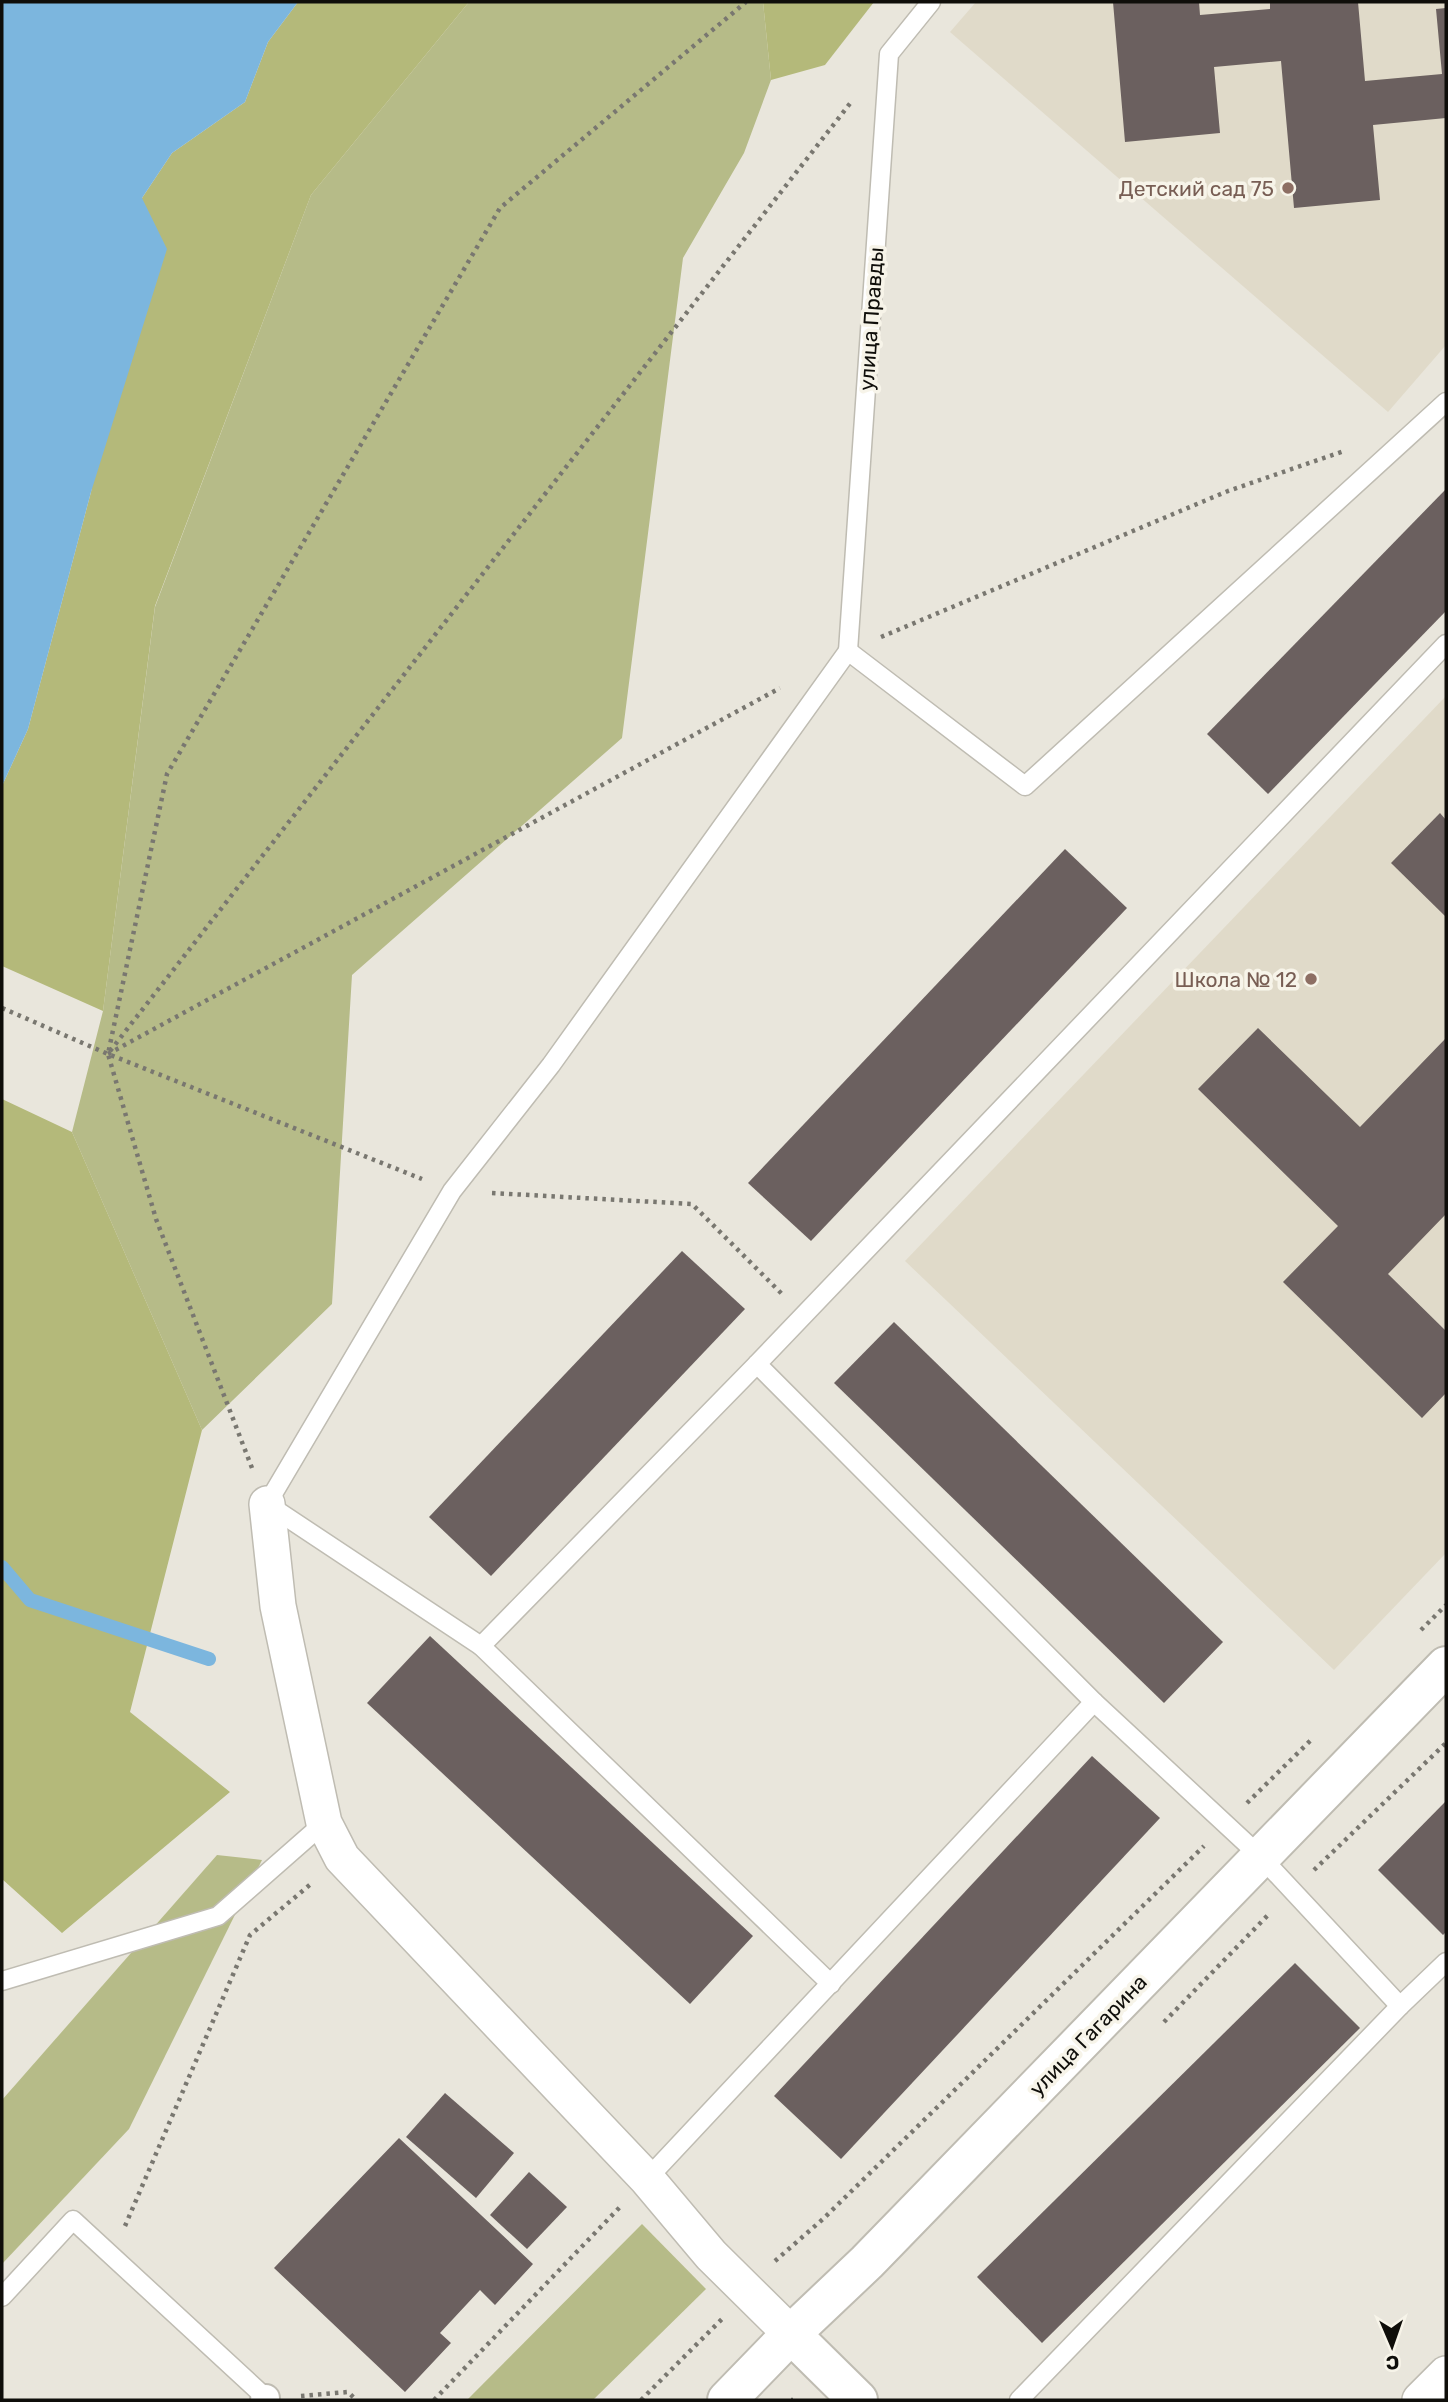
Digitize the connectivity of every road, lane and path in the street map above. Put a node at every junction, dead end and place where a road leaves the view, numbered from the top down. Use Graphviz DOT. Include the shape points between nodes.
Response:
graph roads {
  1 [pos="746,2"];
  2 [pos="931,2"];
  3 [pos="889,54"];
  4 [pos="1446,402"];
  5 [pos="1346,450"];
  6 [pos="1446,644"];
  7 [pos="848,651"];
  8 [pos="787,684"];
  9 [pos="2,1007"];
  10 [pos="107,1054"];
  11 [pos="757,1364"];
  12 [pos="267,1504"];
  13 [pos="1446,1605"];
  14 [pos="1418,1634"];
  15 [pos="481,1646"];
  16 [pos="1446,1666"];
  17 [pos="1094,1702"];
  18 [pos="1322,1729"];
  19 [pos="1446,1743"];
  20 [pos="324,1823"];
  21 [pos="1226,1824"];
  22 [pos="1261,1857"];
  23 [pos="342,1858"];
  24 [pos="1293,1890"];
  25 [pos="1446,1962"];
  26 [pos="2,1982"];
  27 [pos="831,1984"];
  28 [pos="1400,2006"];
  29 [pos="1158,2027"];
  30 [pos="647,2179"];
  31 [pos="112,2256"];
  32 [pos="745,2289"];
  33 [pos="2,2297"];
  34 [pos="791,2334"];
  35 [pos="1446,2374"];
  36 [pos="265,2399"];
  37 [pos="356,2400"];
  38 [pos="434,2400"];
  39 [pos="641,2400"];
  40 [pos="727,2400"];
  41 [pos="858,2400"];
  42 [pos="1019,2400"];
  43 [pos="1420,2400"];
  1 -- 10 [label="path" via="500,208 167,774"];
  2 -- 3 [label="lane"];
  3 -- 7 [label="lane, улица Правды"];
  3 -- 10 [label="path"];
  4 -- 7 [label="lane" via="1026,786"];
  5 -- 7 [label="path" via="1228,491"];
  6 -- 11 [label="lane"];
  7 -- 12 [label="lane" via="551,1065 452,1191"];
  8 -- 10 [label="path"];
  9 -- 10 [label="path"];
  10 -- 12 [label="path" via="156,1219"];
  11 -- 15 [label="lane"];
  11 -- 17 [label="lane"];
  12 -- 15 [label="lane"];
  12 -- 20 [label="street" via="278,1606"];
  13 -- 14 [label="path"];
  15 -- 27 [label="lane"];
  16 -- 22 [label="main road, улица Гагарина"];
  17 -- 21 [label="lane"];
  17 -- 27 [label="lane"];
  18 -- 21 [label="path"];
  19 -- 24 [label="path"];
  20 -- 23 [label="street"];
  20 -- 26 [label="lane" via="218,1916"];
  21 -- 22 [label="lane"];
  21 -- 32 [label="path"];
  22 -- 24 [label="lane"];
  22 -- 34 [label="main road, улица Гагарина" via="867,2262"];
  23 -- 30 [label="street"];
  23 -- 31 [label="path" via="250,1935"];
  24 -- 28 [label="lane"];
  24 -- 29 [label="path"];
  25 -- 28 [label="lane"];
  27 -- 30 [label="lane"];
  28 -- 42 [label="lane"];
  30 -- 32 [label="street"];
  30 -- 38 [label="path"];
  31 -- 33 [label="lane" via="73,2220"];
  31 -- 36 [label="lane"];
  32 -- 34 [label="street"];
  32 -- 39 [label="path" via="721,2320"];
  34 -- 40 [label="main road, улица Гагарина"];
  34 -- 41 [label="main road"];
  35 -- 43 [label="street"];
  36 -- 37 [label="path" via="348,2392"];
}
